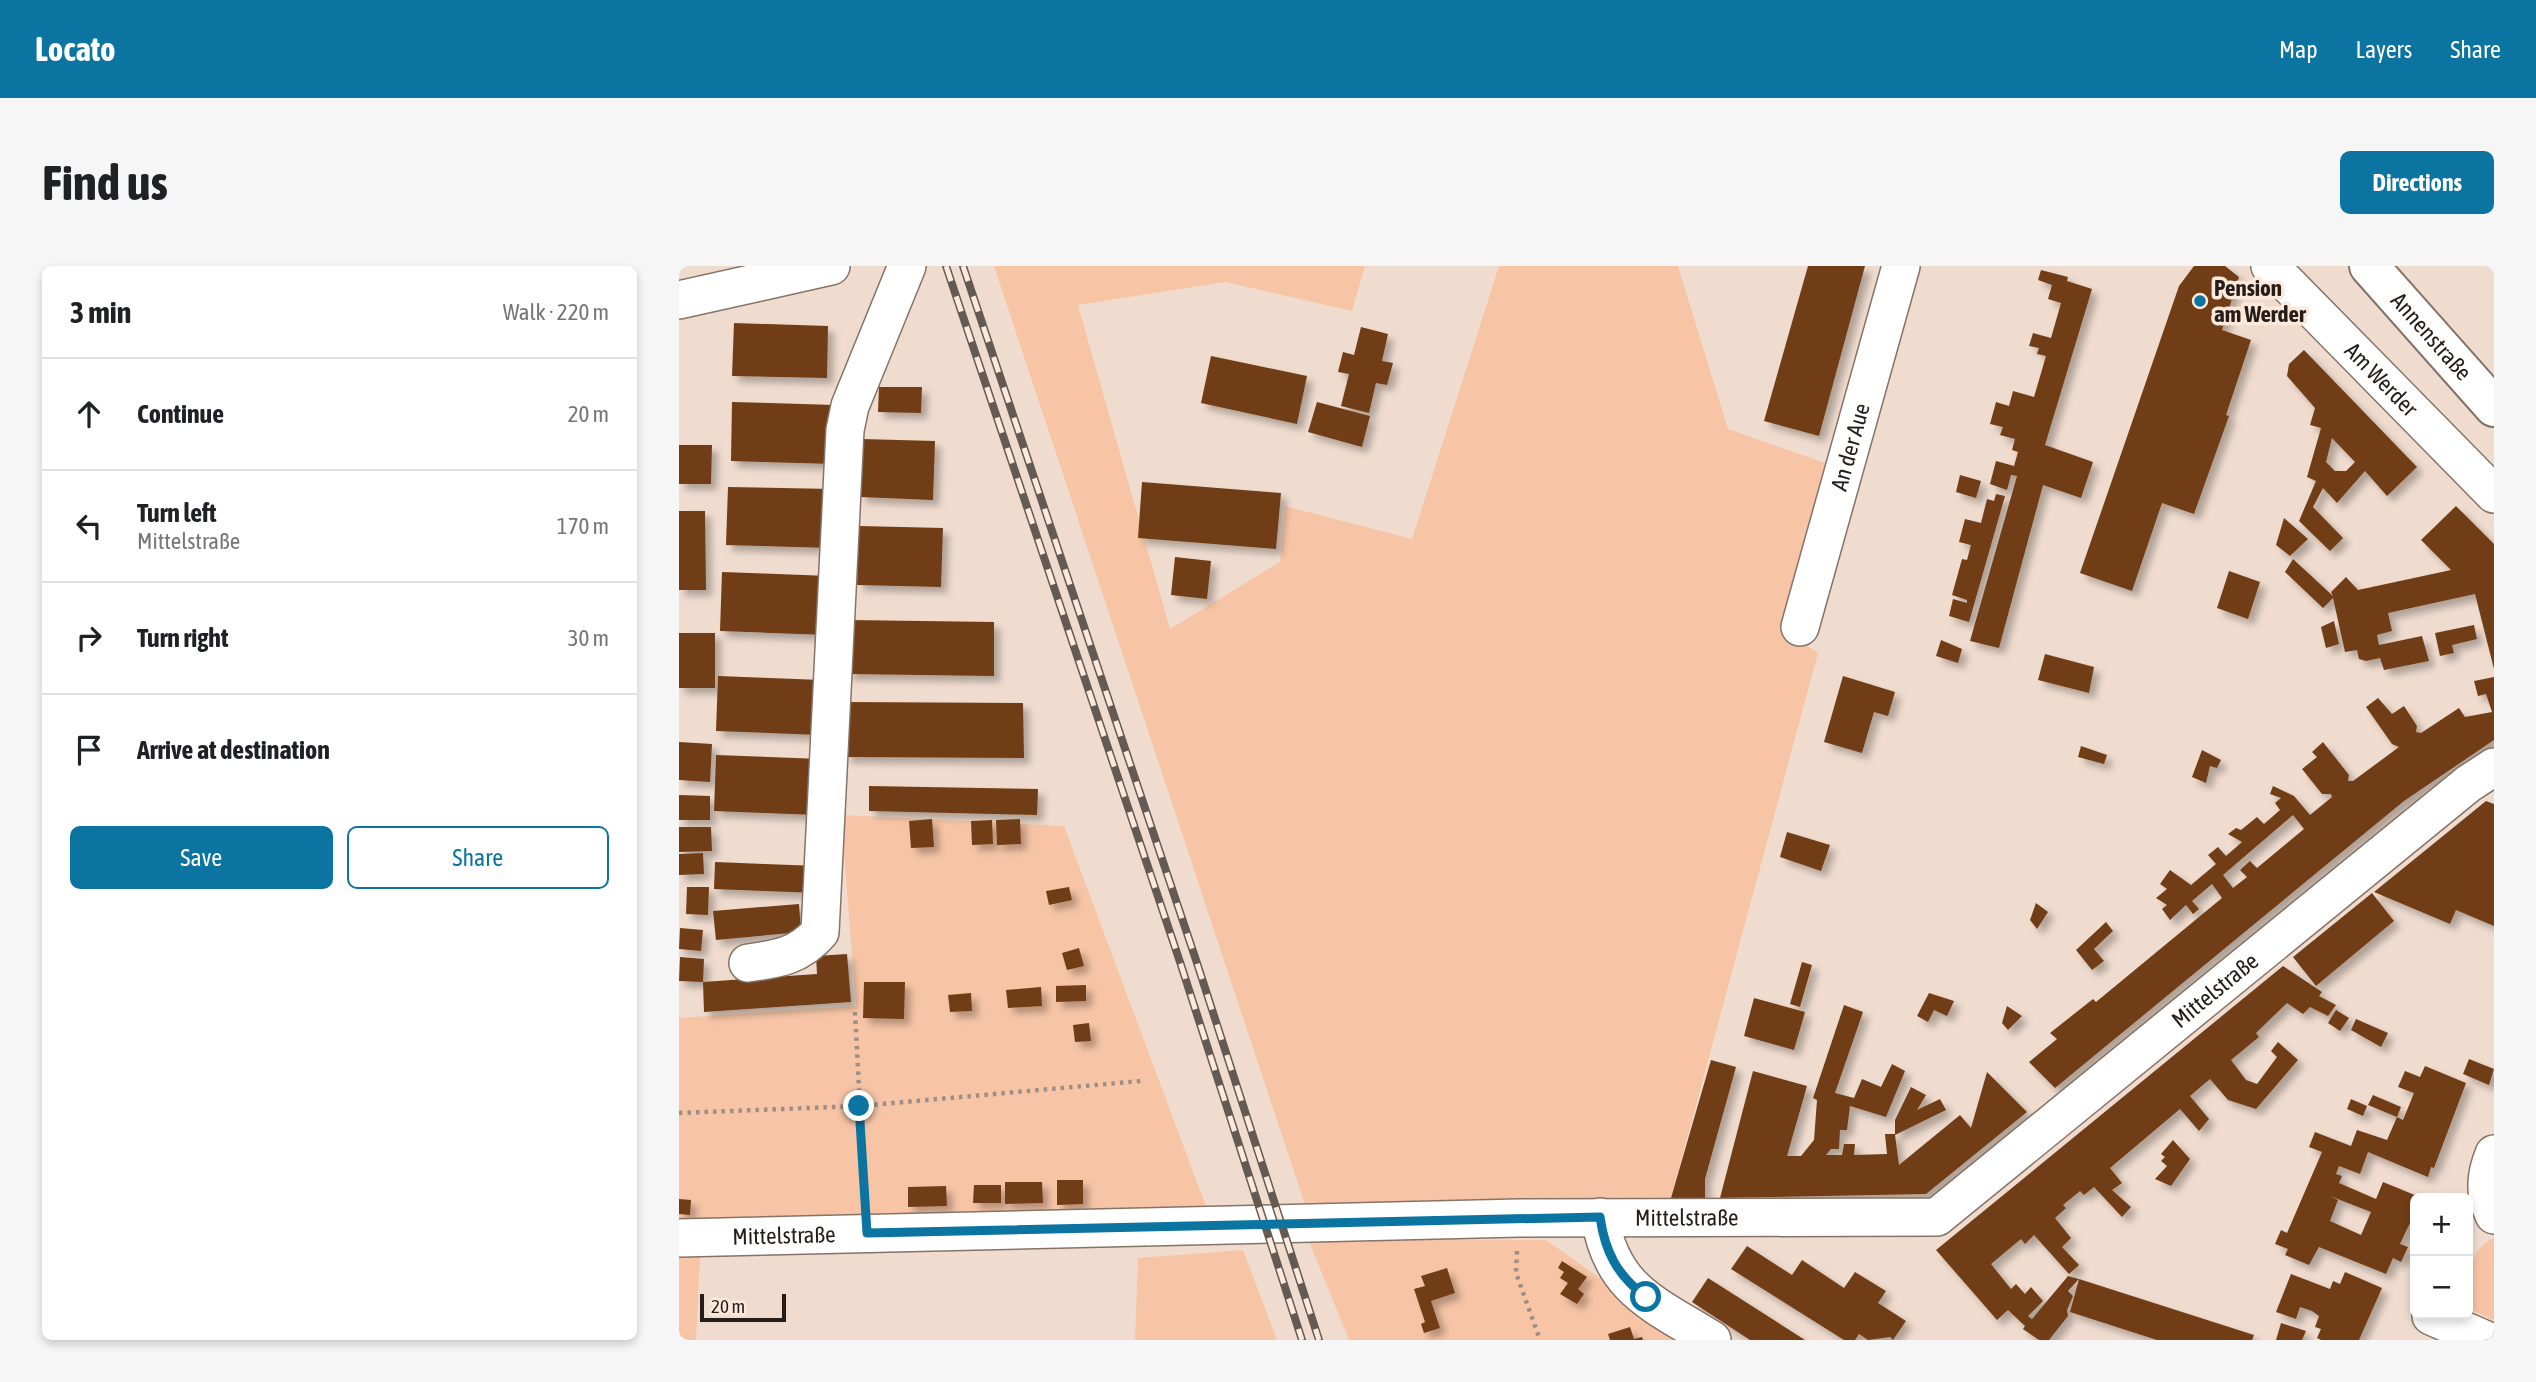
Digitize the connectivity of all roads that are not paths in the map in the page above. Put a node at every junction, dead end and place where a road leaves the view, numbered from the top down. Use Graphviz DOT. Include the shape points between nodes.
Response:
graph roads {
  1 [pos="831,266"];
  2 [pos="907,266"];
  3 [pos="1901,266"];
  4 [pos="2270,266"];
  5 [pos="2369,266"];
  6 [pos="679,300"];
  7 [pos="2494,407"];
  8 [pos="2494,494"];
  9 [pos="1800,627"];
  10 [pos="2494,767"];
  11 [pos="748,963"];
  12 [pos="2494,1154"];
  13 [pos="2494,1215"];
  14 [pos="1600,1217"];
  15 [pos="2473,1229"];
  16 [pos="679,1238"];
  17 [pos="2428,1323"];
  18 [pos="1712,1340"];
  19 [pos="2486,1340"];
  1 -- 6 [label="street"];
  2 -- 11 [label="street" via="850,406 845,430 820,932 801,951"];
  3 -- 9 [label="street, An der Aue"];
  4 -- 8 [label="street, Am Werder"];
  5 -- 7 [label="main road, Annenstraße"];
  10 -- 14 [label="street, Mittelstraße" via="2467,784 1937,1217"];
  12 -- 13 [label="street" via="2486,1182"];
  13 -- 15 [label="street"];
  14 -- 16 [label="street, Mittelstraße"];
  14 -- 18 [label="street" via="1608,1254 1629,1283"];
  17 -- 19 [label="street"];
}
